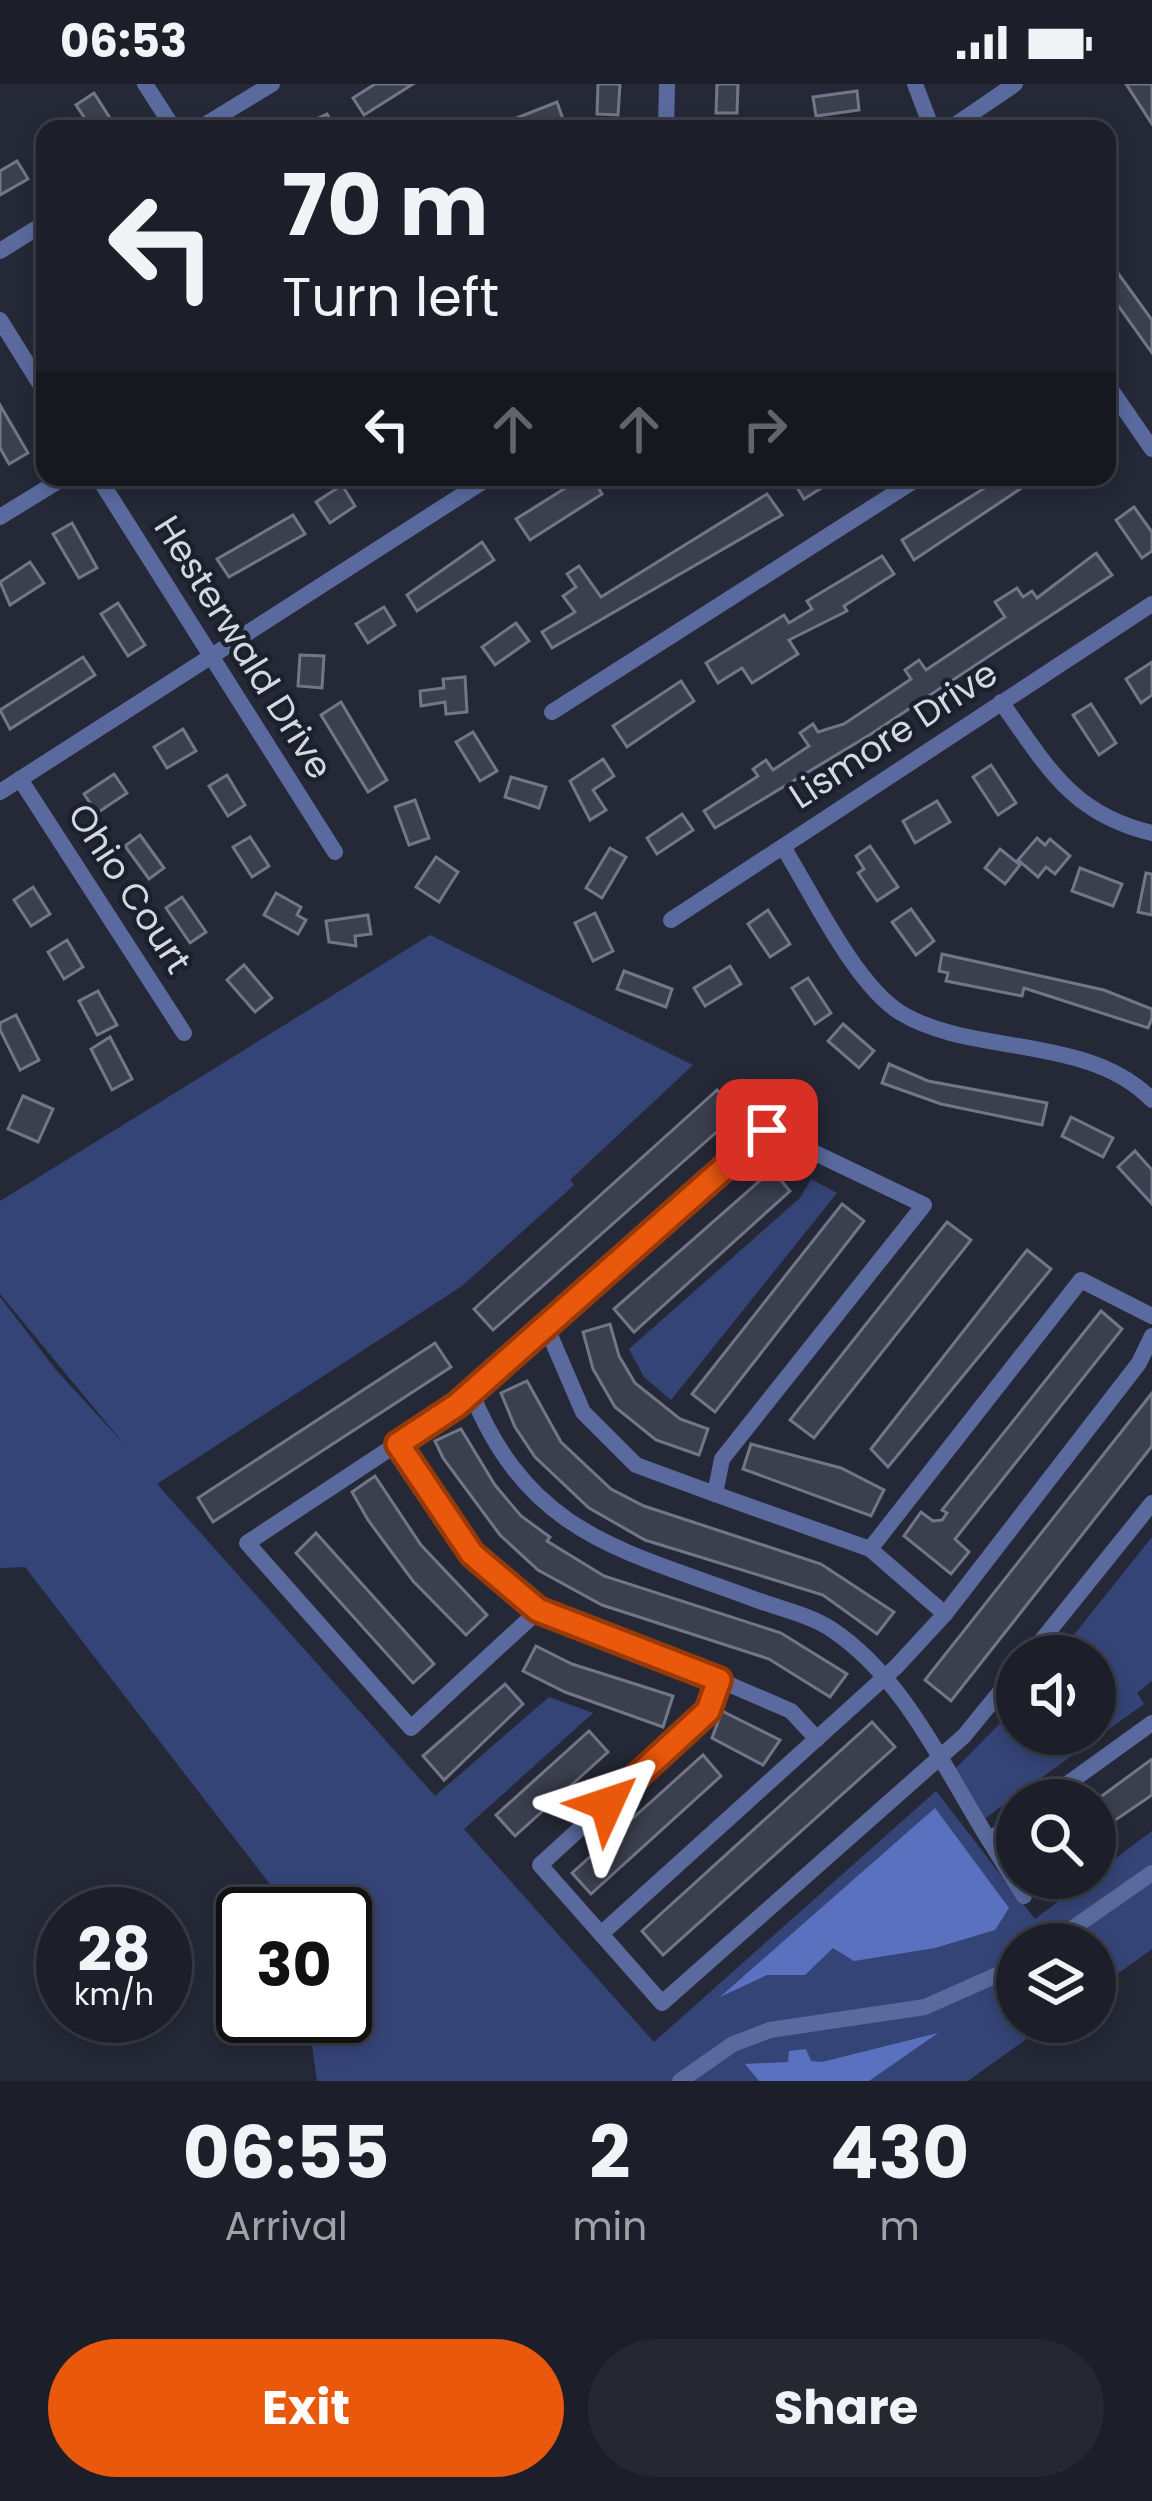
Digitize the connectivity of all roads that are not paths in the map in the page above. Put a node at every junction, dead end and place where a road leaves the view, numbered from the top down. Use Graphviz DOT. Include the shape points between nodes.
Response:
graph roads {
  1 [pos="145,84"];
  2 [pos="272,84"];
  3 [pos="667,84"];
  4 [pos="915,84"];
  5 [pos="1015,84"];
  6 [pos="168,120"];
  7 [pos="213,120"];
  8 [pos="666,120"];
  9 [pos="929,120"];
  10 [pos="962,120"];
  11 [pos="36,229"];
  12 [pos="0,251"];
  13 [pos="0,320"];
  14 [pos="36,378"];
  15 [pos="1116,397"];
  16 [pos="1152,449"];
  17 [pos="50,486"];
  18 [pos="104,486"];
  19 [pos="476,486"];
  20 [pos="906,486"];
  21 [pos="0,517"];
  22 [pos="1152,604"];
  23 [pos="212,658"];
  24 [pos="1001,703"];
  25 [pos="552,712"];
  26 [pos="20,779"];
  27 [pos="0,792"];
  28 [pos="1152,832"];
  29 [pos="783,847"];
  30 [pos="334,852"];
  31 [pos="671,920"];
  32 [pos="184,1033"];
  33 [pos="1152,1100"];
  34 [pos="1152,1316"];
  35 [pos="546,1326"];
  36 [pos="1152,1336"];
  37 [pos="471,1392"];
  38 [pos="398,1444"];
  39 [pos="715,1495"];
  40 [pos="1152,1503"];
  41 [pos="871,1549"];
  42 [pos="538,1610"];
  43 [pos="945,1614"];
  44 [pos="1046,1635"];
  45 [pos="886,1676"];
  46 [pos="719,1680"];
  47 [pos="996,1694"];
  48 [pos="1152,1724"];
  49 [pos="818,1738"];
  50 [pos="938,1759"];
  51 [pos="1075,1779"];
  52 [pos="996,1835"];
  53 [pos="989,1840"];
  54 [pos="996,1851"];
  55 [pos="1152,1873"];
  56 [pos="1080,1923"];
  57 [pos="601,1934"];
  58 [pos="996,1976"];
  59 [pos="680,2081"];
  1 -- 6 [label="street"];
  2 -- 7 [label="street"];
  3 -- 8 [label="street"];
  4 -- 9 [label="street"];
  5 -- 10 [label="street"];
  11 -- 12 [label="street"];
  13 -- 14 [label="street"];
  15 -- 16 [label="street"];
  17 -- 21 [label="street"];
  18 -- 23 [label="street, Hesterwald Drive"];
  19 -- 23 [label="street"];
  20 -- 25 [label="street"];
  22 -- 24 [label="street, Lismore Drive"];
  23 -- 26 [label="street"];
  23 -- 30 [label="street, Hesterwald Drive"];
  24 -- 28 [label="street" via="1065,790 1109,823"];
  24 -- 29 [label="street, Lismore Drive"];
  26 -- 27 [label="street"];
  26 -- 32 [label="street, Ohio Court"];
  29 -- 31 [label="street, Lismore Drive"];
  29 -- 33 [label="street" via="865,977 901,1013 1094,1064"];
  34 -- 41 [label="street" via="1082,1280"];
  35 -- 37 [label="street"];
  35 -- 39 [label="street" via="583,1412 636,1466"];
  35 -- 39 [label="street" via="767,1130 924,1205 722,1459"];
  36 -- 43 [label="street"];
  37 -- 38 [label="street"];
  37 -- 45 [label="street" via="517,1468 564,1521 634,1559 830,1627"];
  38 -- 42 [label="street" via="472,1554"];
  38 -- 42 [label="street" via="247,1544 411,1728"];
  39 -- 41 [label="street"];
  40 -- 44 [label="street"];
  41 -- 43 [label="street"];
  42 -- 46 [label="street"];
  43 -- 45 [label="street"];
  45 -- 49 [label="street"];
  45 -- 50 [label="street"];
  46 -- 49 [label="street" via="791,1711"];
  46 -- 57 [label="street" via="708,1711 540,1865"];
  47 -- 50 [label="street"];
  48 -- 51 [label="street"];
  49 -- 57 [label="street"];
  50 -- 53 [label="street"];
  50 -- 57 [label="street" via="662,2003"];
  52 -- 53 [label="street"];
  53 -- 54 [label="street"];
  55 -- 56 [label="street"];
  58 -- 59 [label="street" via="925,2008 770,2030 733,2044"];
}
